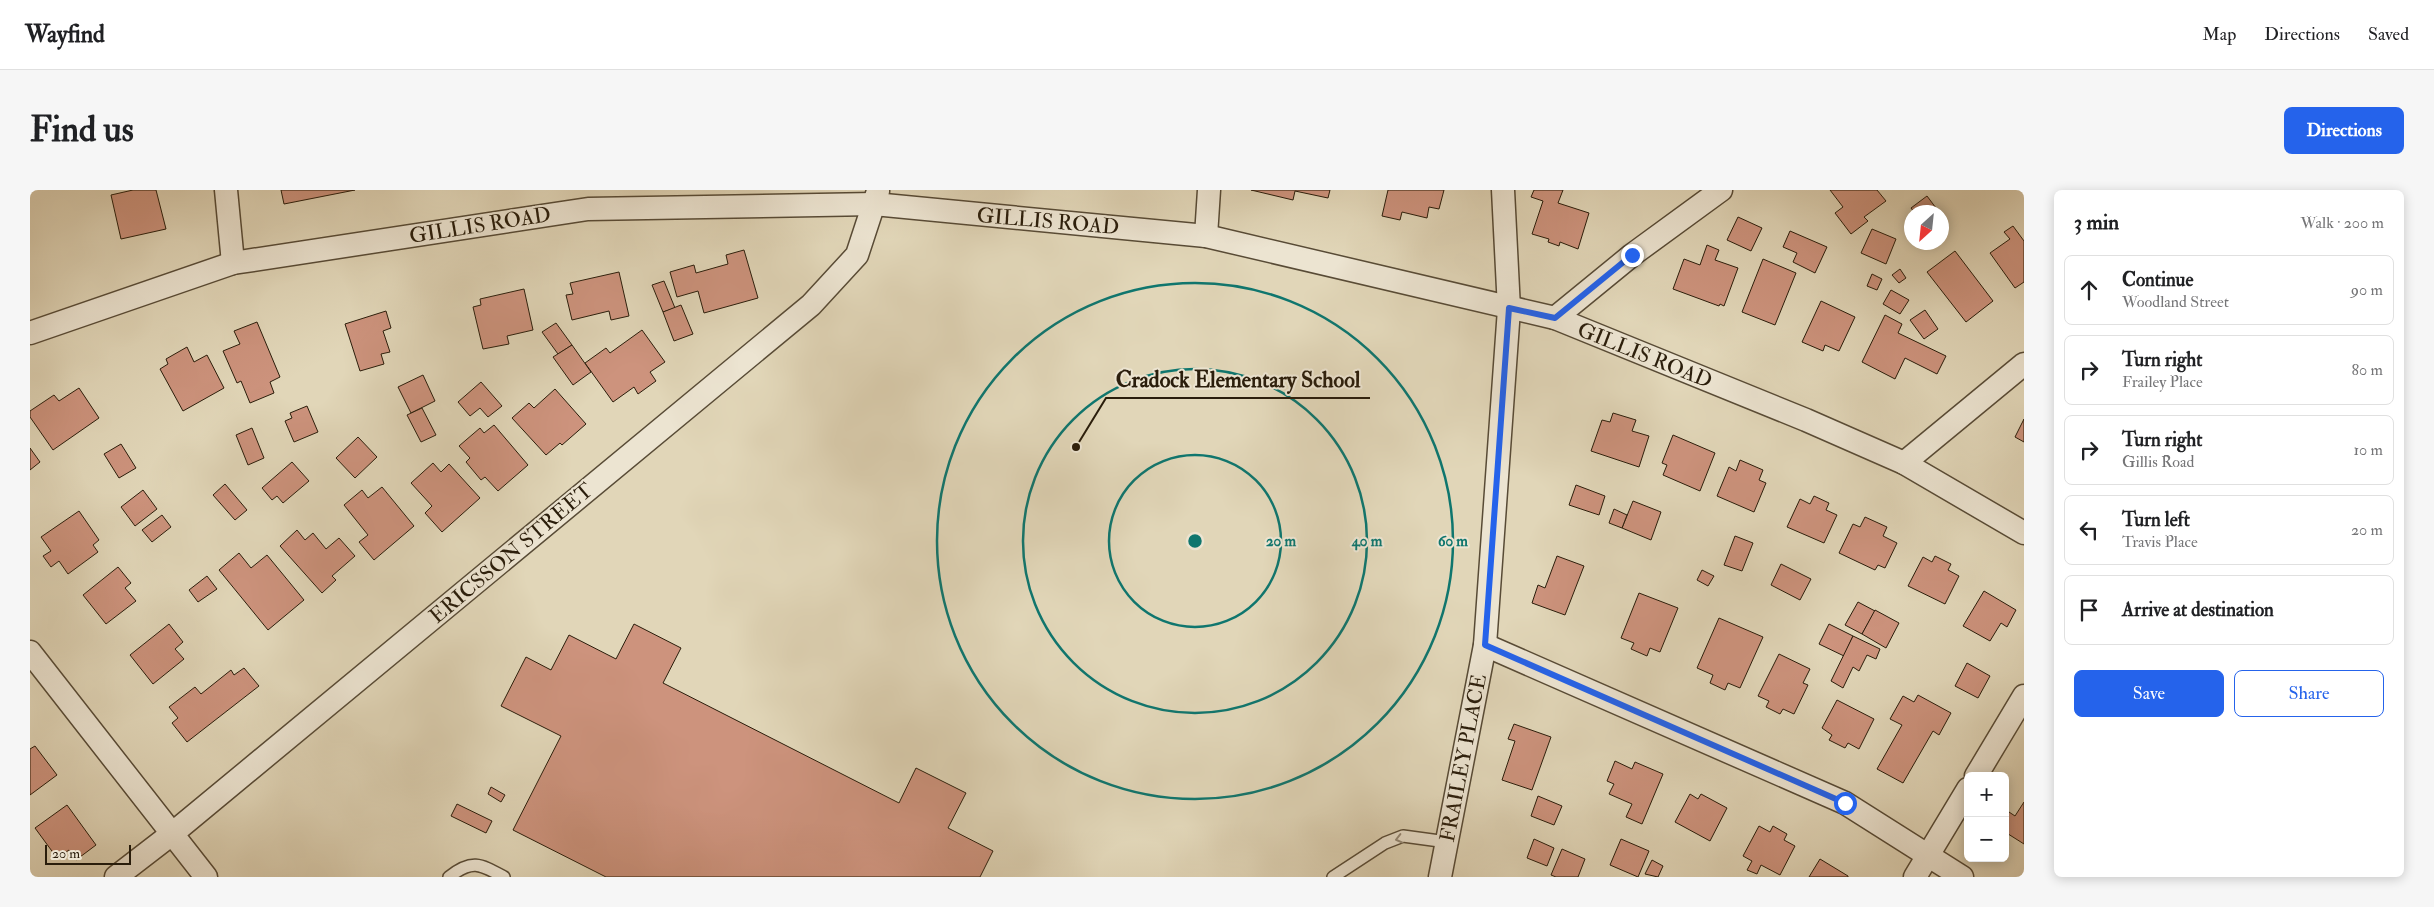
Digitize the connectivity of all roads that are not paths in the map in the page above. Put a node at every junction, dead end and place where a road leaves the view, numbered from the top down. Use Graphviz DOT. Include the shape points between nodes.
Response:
graph roads {
  1 [pos="226,190"];
  2 [pos="1209,190"];
  3 [pos="1503,190"];
  4 [pos="1721,190"];
  5 [pos="876,197"];
  6 [pos="586,200"];
  7 [pos="1206,236"];
  8 [pos="232,263"];
  9 [pos="1509,308"];
  10 [pos="1555,318"];
  11 [pos="30,333"];
  12 [pos="2024,364"];
  13 [pos="1904,463"];
  14 [pos="2024,533"];
  15 [pos="1485,645"];
  16 [pos="30,652"];
  17 [pos="2024,696"];
  18 [pos="1978,772"];
  19 [pos="1964,796"];
  20 [pos="173,833"];
  21 [pos="1447,842"];
  22 [pos="1928,856"];
  23 [pos="116,877"];
  24 [pos="206,877"];
  25 [pos="449,877"];
  26 [pos="504,877"];
  27 [pos="1333,877"];
  28 [pos="1440,877"];
  29 [pos="1915,877"];
  30 [pos="1962,877"];
  1 -- 8 [label="street"];
  2 -- 7 [label="street"];
  3 -- 9 [label="street, FRAILEY PLACE"];
  4 -- 10 [label="street" via="1632,255"];
  5 -- 6 [label="street, GILLIS ROAD"];
  5 -- 7 [label="street, GILLIS ROAD"];
  5 -- 20 [label="street, ERICSSON STREET" via="857,255 812,306"];
  6 -- 8 [label="street, GILLIS ROAD"];
  7 -- 9 [label="street, GILLIS ROAD"];
  8 -- 11 [label="street, GILLIS ROAD"];
  9 -- 10 [label="street, GILLIS ROAD"];
  9 -- 15 [label="street, FRAILEY PLACE"];
  10 -- 13 [label="street, GILLIS ROAD"];
  12 -- 13 [label="street"];
  13 -- 14 [label="street, GILLIS ROAD"];
  15 -- 21 [label="street, FRAILEY PLACE"];
  15 -- 22 [label="street" via="1845,803"];
  16 -- 20 [label="street"];
  17 -- 18 [label="street"];
  19 -- 22 [label="street"];
  20 -- 23 [label="street, ERICSSON STREET"];
  20 -- 24 [label="street"];
  21 -- 27 [label="lane, one-way" via="1403,836 1385,843"];
  21 -- 28 [label="street, FRAILEY PLACE"];
  22 -- 29 [label="street"];
  22 -- 30 [label="street"];
  25 -- 26 [label="lane" via="463,866 482,864"];
}
